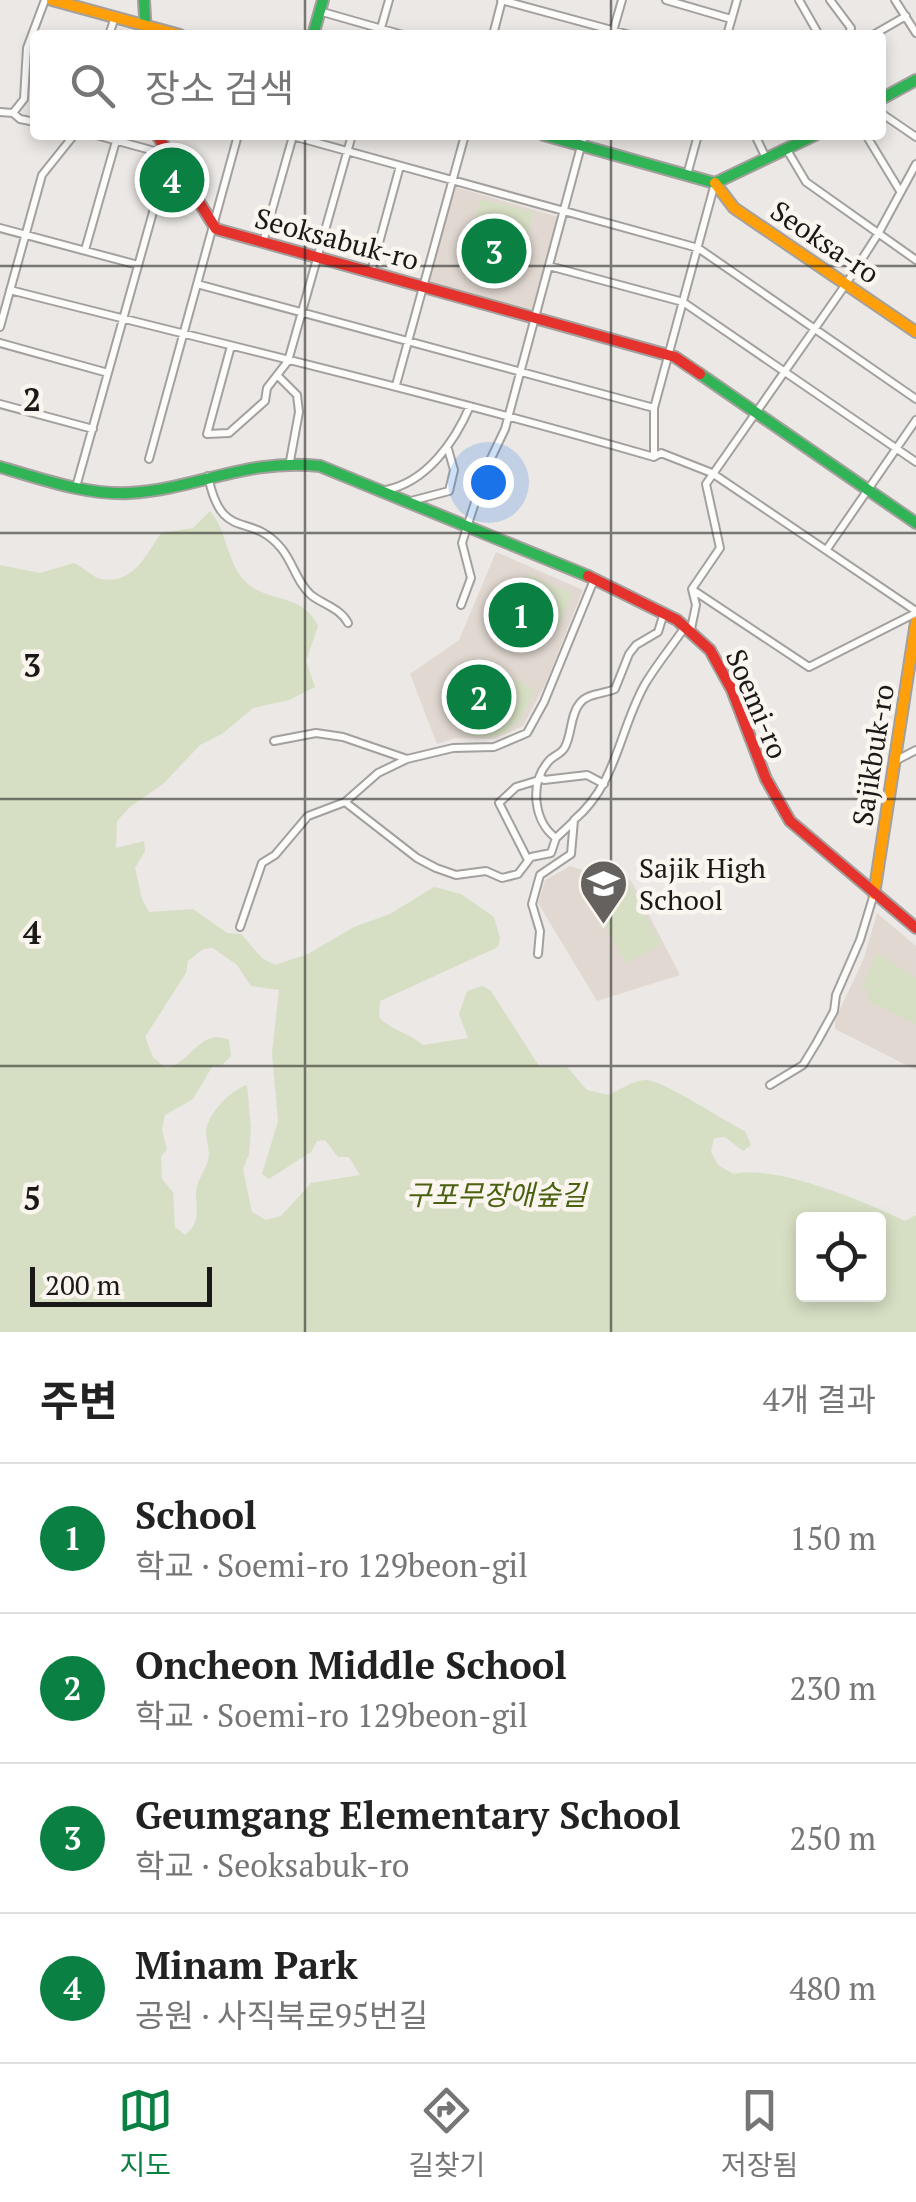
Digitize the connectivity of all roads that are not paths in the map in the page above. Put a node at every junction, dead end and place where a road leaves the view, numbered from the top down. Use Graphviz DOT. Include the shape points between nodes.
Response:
graph roads {
  1 [pos="49,0"];
  2 [pos="144,0"];
  3 [pos="389,0"];
  4 [pos="502,0"];
  5 [pos="622,0"];
  6 [pos="666,0"];
  7 [pos="737,0"];
  8 [pos="799,0"];
  9 [pos="830,0"];
  10 [pos="895,0"];
  11 [pos="321,6"];
  12 [pos="906,16"];
  13 [pos="115,17"];
  14 [pos="732,19"];
  15 [pos="35,30"];
  16 [pos="111,30"];
  17 [pos="145,30"];
  18 [pos="147,30"];
  19 [pos="375,30"];
  20 [pos="381,30"];
  21 [pos="493,30"];
  22 [pos="603,30"];
  23 [pos="614,30"];
  24 [pos="729,30"];
  25 [pos="816,30"];
  26 [pos="850,30"];
  27 [pos="882,30"];
  28 [pos="916,33"];
  29 [pos="30,41"];
  30 [pos="916,80"];
  31 [pos="886,97"];
  32 [pos="0,112"];
  33 [pos="12,112"];
  34 [pos="886,116"];
  35 [pos="30,121"];
  36 [pos="916,137"];
  37 [pos="70,140"];
  38 [pos="113,140"];
  39 [pos="161,140"];
  40 [pos="237,140"];
  41 [pos="290,140"];
  42 [pos="306,140"];
  43 [pos="350,140"];
  44 [pos="464,140"];
  45 [pos="583,140"];
  46 [pos="696,140"];
  47 [pos="757,140"];
  48 [pos="806,140"];
  49 [pos="869,140"];
  50 [pos="116,141"];
  51 [pos="787,150"];
  52 [pos="347,151"];
  53 [pos="170,155"];
  54 [pos="767,160"];
  55 [pos="916,164"];
  56 [pos="400,166"];
  57 [pos="686,175"];
  58 [pos="452,180"];
  59 [pos="715,183"];
  60 [pos="900,192"];
  61 [pos="564,211"];
  62 [pos="212,226"];
  63 [pos="0,228"];
  64 [pos="25,234"];
  65 [pos="878,234"];
  66 [pos="263,242"];
  67 [pos="698,248"];
  68 [pos="85,250"];
  69 [pos="317,258"];
  70 [pos="916,260"];
  71 [pos="138,264"];
  72 [pos="549,266"];
  73 [pos="371,272"];
  74 [pos="197,284"];
  75 [pos="846,284"];
  76 [pos="423,287"];
  77 [pos="10,290"];
  78 [pos="683,302"];
  79 [pos="302,312"];
  80 [pos="123,318"];
  81 [pos="535,318"];
  82 [pos="0,327"];
  83 [pos="814,328"];
  84 [pos="916,332"];
  85 [pos="183,334"];
  86 [pos="408,341"];
  87 [pos="0,344"];
  88 [pos="232,346"];
  89 [pos="668,355"];
  90 [pos="288,362"];
  91 [pos="785,371"];
  92 [pos="521,372"];
  93 [pos="108,373"];
  94 [pos="278,376"];
  95 [pos="396,386"];
  96 [pos="916,399"];
  97 [pos="0,404"];
  98 [pos="470,406"];
  99 [pos="654,408"];
  100 [pos="757,412"];
  101 [pos="509,416"];
  102 [pos="916,420"];
  103 [pos="92,429"];
  104 [pos="896,448"];
  105 [pos="448,449"];
  106 [pos="654,457"];
  107 [pos="149,459"];
  108 [pos="290,461"];
  109 [pos="916,462"];
  110 [pos="0,468"];
  111 [pos="712,474"];
  112 [pos="207,475"];
  113 [pos="76,488"];
  114 [pos="868,489"];
  115 [pos="383,491"];
  116 [pos="408,501"];
  117 [pos="916,523"];
  118 [pos="468,526"];
  119 [pos="826,549"];
  120 [pos="594,580"];
  121 [pos="692,589"];
  122 [pos="461,605"];
  123 [pos="916,612"];
  124 [pos="664,613"];
  125 [pos="916,622"];
  126 [pos="348,623"];
  127 [pos="688,627"];
  128 [pos="910,689"];
  129 [pos="274,741"];
  130 [pos="916,750"];
  131 [pos="407,759"];
  132 [pos="894,762"];
  133 [pos="540,779"];
  134 [pos="604,784"];
  135 [pos="345,802"];
  136 [pos="574,820"];
  137 [pos="556,838"];
  138 [pos="528,860"];
  139 [pos="874,894"];
  140 [pos="240,927"];
  141 [pos="916,928"];
  142 [pos="538,954"];
  143 [pos="770,1085"];
  1 -- 13 [label="main road"];
  1 -- 15 [label="street"];
  2 -- 18 [label="main road"];
  3 -- 20 [label="street"];
  4 -- 21 [label="street"];
  4 -- 22 [label="street"];
  5 -- 23 [label="street"];
  6 -- 14 [label="street"];
  7 -- 14 [label="street"];
  8 -- 25 [label="street"];
  9 -- 26 [label="street"];
  10 -- 12 [label="street"];
  11 -- 19 [label="street"];
  12 -- 27 [label="street"];
  12 -- 28 [label="street"];
  13 -- 16 [label="street"];
  13 -- 17 [label="main road"];
  14 -- 24 [label="street"];
  29 -- 33 [label="street" via="24,99"];
  30 -- 31 [label="main road"];
  32 -- 33 [label="street"];
  33 -- 35 [label="street"];
  34 -- 36 [label="street"];
  37 -- 64 [label="street" via="42,175"];
  38 -- 50 [label="street"];
  39 -- 53 [label="main road, Seoksabuk-ro"];
  40 -- 62 [label="street"];
  41 -- 66 [label="street"];
  42 -- 52 [label="street"];
  43 -- 52 [label="street"];
  44 -- 58 [label="street"];
  45 -- 57 [label="main road"];
  45 -- 61 [label="street"];
  46 -- 57 [label="street"];
  47 -- 54 [label="street"];
  48 -- 51 [label="main road"];
  49 -- 60 [label="street"];
  50 -- 53 [label="street"];
  50 -- 68 [label="street"];
  51 -- 54 [label="main road"];
  51 -- 65 [label="street" via="806,182"];
  52 -- 56 [label="street"];
  52 -- 69 [label="street"];
  53 -- 62 [label="main road, Seoksabuk-ro"];
  53 -- 71 [label="street"];
  54 -- 59 [label="main road"];
  55 -- 60 [label="street"];
  56 -- 58 [label="street"];
  56 -- 73 [label="street"];
  57 -- 59 [label="main road"];
  58 -- 61 [label="street"];
  58 -- 76 [label="street"];
  59 -- 67 [label="street"];
  59 -- 75 [label="main road, Seoksa-ro" via="734,208"];
  60 -- 65 [label="street"];
  61 -- 67 [label="street"];
  61 -- 72 [label="street"];
  62 -- 66 [label="main road, Seoksabuk-ro"];
  62 -- 74 [label="street"];
  63 -- 64 [label="street"];
  64 -- 68 [label="street"];
  64 -- 77 [label="street"];
  65 -- 70 [label="street"];
  65 -- 75 [label="street"];
  66 -- 69 [label="main road, Seoksabuk-ro"];
  67 -- 78 [label="street"];
  67 -- 83 [label="street"];
  68 -- 71 [label="street"];
  69 -- 73 [label="main road, Seoksabuk-ro"];
  69 -- 79 [label="street"];
  71 -- 80 [label="street"];
  72 -- 78 [label="street"];
  72 -- 81 [label="street"];
  73 -- 76 [label="main road, Seoksabuk-ro"];
  74 -- 79 [label="street"];
  74 -- 85 [label="street"];
  75 -- 83 [label="street"];
  75 -- 84 [label="main road, Seoksa-ro"];
  76 -- 81 [label="main road, Seoksabuk-ro"];
  76 -- 86 [label="street"];
  77 -- 80 [label="street"];
  77 -- 82 [label="street"];
  78 -- 89 [label="street"];
  78 -- 91 [label="street"];
  79 -- 86 [label="street"];
  79 -- 90 [label="street"];
  80 -- 85 [label="street"];
  80 -- 93 [label="street"];
  81 -- 89 [label="main road, Seoksabuk-ro"];
  81 -- 92 [label="street"];
  83 -- 91 [label="street"];
  83 -- 96 [label="street"];
  85 -- 88 [label="street"];
  85 -- 107 [label="street"];
  86 -- 92 [label="street"];
  86 -- 95 [label="street"];
  87 -- 93 [label="street"];
  88 -- 90 [label="street"];
  88 -- 94 [label="street" via="207,434 229,432 265,401"];
  89 -- 99 [label="street"];
  89 -- 100 [label="main road, Seoksabuk-ro"];
  90 -- 94 [label="street"];
  90 -- 95 [label="street"];
  91 -- 100 [label="street"];
  91 -- 104 [label="street"];
  92 -- 99 [label="street"];
  92 -- 101 [label="street"];
  93 -- 103 [label="street"];
  94 -- 108 [label="street" via="297,395"];
  95 -- 98 [label="street"];
  97 -- 103 [label="street"];
  98 -- 101 [label="street"];
  98 -- 105 [label="street"];
  99 -- 106 [label="street"];
  100 -- 111 [label="street"];
  100 -- 114 [label="main road, Seoksabuk-ro"];
  101 -- 106 [label="street"];
  101 -- 118 [label="street"];
  102 -- 104 [label="street"];
  103 -- 113 [label="street"];
  104 -- 109 [label="street"];
  104 -- 114 [label="street"];
  105 -- 115 [label="street" via="397,488"];
  105 -- 116 [label="street" via="450,491"];
  106 -- 111 [label="street" via="660,453"];
  108 -- 112 [label="main road, Soemi-ro"];
  108 -- 115 [label="main road, Soemi-ro"];
  110 -- 113 [label="main road, Soemi-ro"];
  111 -- 119 [label="street"];
  111 -- 121 [label="street" via="706,484 720,548"];
  112 -- 113 [label="main road, Soemi-ro" via="142,491"];
  112 -- 126 [label="street" via="222,515 276,543 308,592"];
  114 -- 117 [label="main road, Seoksabuk-ro"];
  114 -- 119 [label="street"];
  115 -- 116 [label="main road, Soemi-ro"];
  116 -- 118 [label="main road, Soemi-ro"];
  118 -- 120 [label="main road, Soemi-ro"];
  118 -- 122 [label="street" via="462,548 472,578"];
  119 -- 123 [label="street"];
  120 -- 124 [label="main road, Soemi-ro"];
  120 -- 131 [label="street" via="529,730 501,745"];
  121 -- 123 [label="street" via="809,667"];
  121 -- 127 [label="street" via="696,605"];
  124 -- 127 [label="main road, Soemi-ro"];
  124 -- 133 [label="street" via="658,632 629,654 615,689 579,704 563,752"];
  125 -- 128 [label="main road, Sajikbuk-ro"];
  127 -- 134 [label="street" via="644,685"];
  127 -- 139 [label="main road, Soemi-ro" via="721,667 775,801 790,822"];
  128 -- 132 [label="main road, Sajikbuk-ro"];
  129 -- 131 [label="street" via="316,733"];
  130 -- 132 [label="street"];
  131 -- 135 [label="street" via="378,772"];
  132 -- 139 [label="main road, Sajikbuk-ro"];
  133 -- 134 [label="street" via="587,774"];
  133 -- 137 [label="street" via="539,820"];
  133 -- 138 [label="street" via="499,802"];
  134 -- 136 [label="street"];
  135 -- 138 [label="street" via="417,858 456,875 486,871 502,878 518,874"];
  135 -- 140 [label="street" via="308,816 262,863"];
  136 -- 137 [label="street"];
  136 -- 142 [label="street" via="571,854 540,875 532,904"];
  137 -- 138 [label="street" via="551,852"];
  139 -- 141 [label="main road, Soemi-ro"];
  139 -- 143 [label="street" via="834,1011 804,1064"];
}
